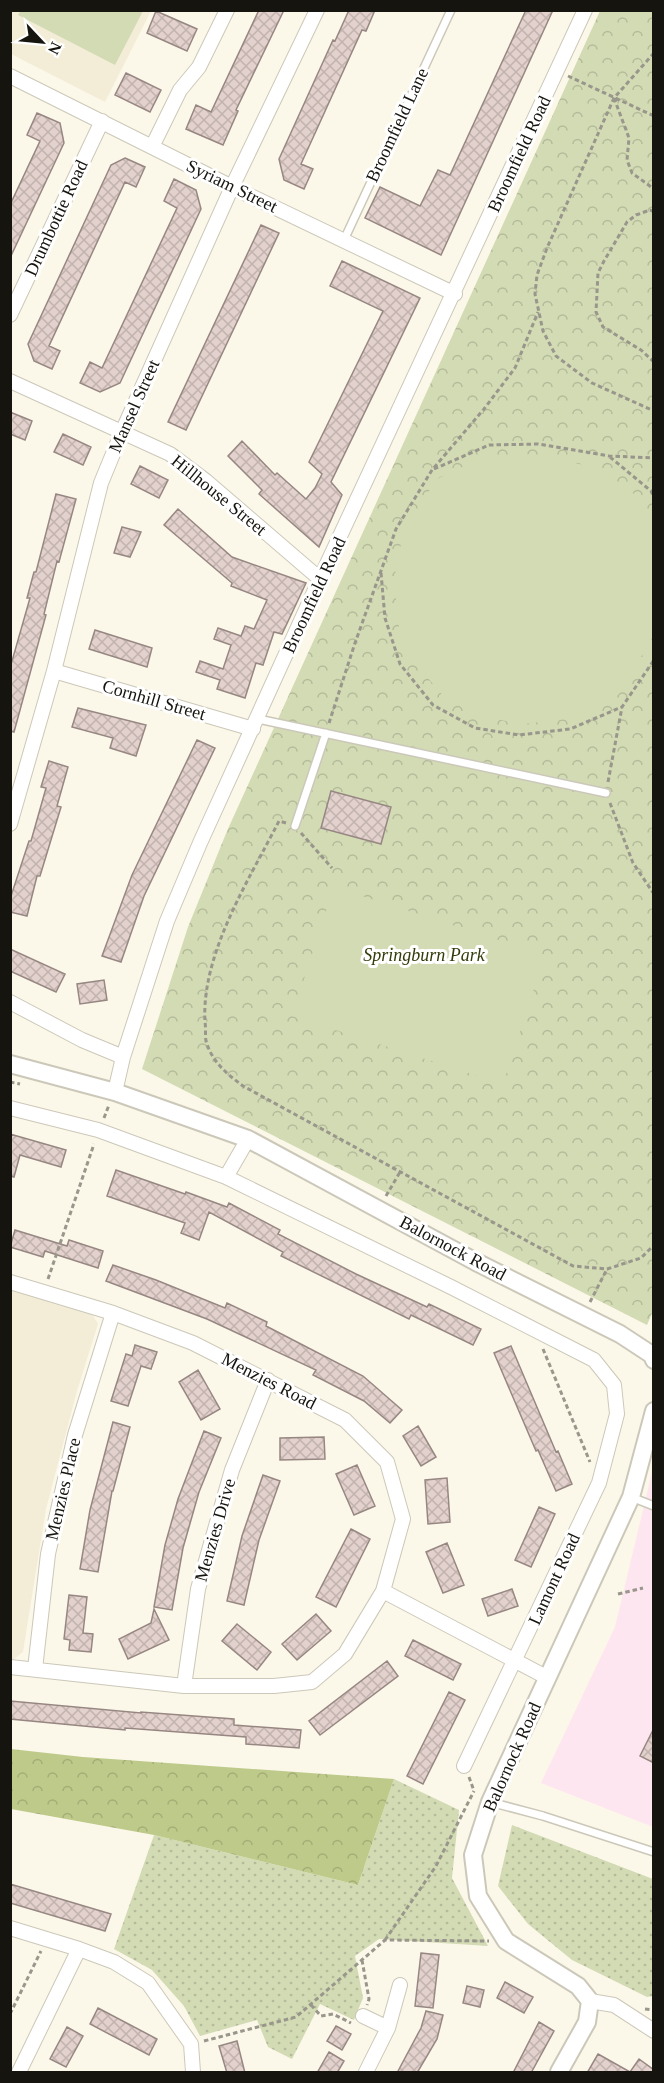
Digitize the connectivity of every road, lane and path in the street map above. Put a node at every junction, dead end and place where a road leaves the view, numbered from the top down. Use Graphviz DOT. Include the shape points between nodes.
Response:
graph roads {
  1 [pos="227,10"];
  2 [pos="317,10"];
  3 [pos="451,10"];
  4 [pos="585,10"];
  5 [pos="654,53"];
  6 [pos="557,71"];
  7 [pos="10,75"];
  8 [pos="614,98"];
  9 [pos="654,116"];
  10 [pos="102,121"];
  11 [pos="153,147"];
  12 [pos="232,187"];
  13 [pos="654,189"];
  14 [pos="654,212"];
  15 [pos="344,240"];
  16 [pos="455,294"];
  17 [pos="538,312"];
  18 [pos="10,315"];
  19 [pos="654,362"];
  20 [pos="10,381"];
  21 [pos="654,411"];
  22 [pos="122,432"];
  23 [pos="609,456"];
  24 [pos="654,458"];
  25 [pos="432,470"];
  26 [pos="654,498"];
  27 [pos="381,572"];
  28 [pos="320,579"];
  29 [pos="654,660"];
  30 [pos="54,671"];
  31 [pos="622,707"];
  32 [pos="255,724"];
  33 [pos="326,733"];
  34 [pos="606,793"];
  35 [pos="10,824"];
  36 [pos="295,826"];
  37 [pos="332,868"];
  38 [pos="654,894"];
  39 [pos="10,1002"];
  40 [pos="123,1057"];
  41 [pos="10,1064"];
  42 [pos="10,1082"];
  43 [pos="24,1085"];
  44 [pos="115,1092"];
  45 [pos="10,1108"];
  46 [pos="98,1130"];
  47 [pos="248,1138"];
  48 [pos="400,1172"];
  49 [pos="226,1177"];
  50 [pos="380,1208"];
  51 [pos="654,1245"];
  52 [pos="10,1282"];
  53 [pos="43,1293"];
  54 [pos="113,1313"];
  55 [pos="534,1329"];
  56 [pos="653,1356"];
  57 [pos="268,1380"];
  58 [pos="614,1384"];
  59 [pos="654,1411"];
  60 [pos="599,1483"];
  61 [pos="632,1497"];
  62 [pos="654,1506"];
  63 [pos="643,1588"];
  64 [pos="383,1591"];
  65 [pos="618,1594"];
  66 [pos="515,1661"];
  67 [pos="10,1667"];
  68 [pos="34,1669"];
  69 [pos="548,1678"];
  70 [pos="184,1686"];
  71 [pos="464,1766"];
  72 [pos="474,1791"];
  73 [pos="490,1802"];
  74 [pos="654,1852"];
  75 [pos="10,1928"];
  76 [pos="47,1939"];
  77 [pos="385,1940"];
  78 [pos="506,1941"];
  79 [pos="79,1949"];
  80 [pos="362,1960"];
  81 [pos="400,1985"];
  82 [pos="590,2001"];
  83 [pos="311,2005"];
  84 [pos="10,2014"];
  85 [pos="363,2016"];
  86 [pos="388,2028"];
  87 [pos="654,2031"];
  88 [pos="191,2044"];
  89 [pos="19,2073"];
  90 [pos="193,2073"];
  91 [pos="366,2073"];
  92 [pos="559,2073"];
  1 -- 11 [label="street" via="199,67 180,90"];
  2 -- 12 [label="street, Mansel Street"];
  3 -- 15 [label="lane, Broomfield Lane"];
  4 -- 6 [label="street, Broomfield Road"];
  5 -- 8 [label="path"];
  6 -- 8 [label="path"];
  6 -- 16 [label="street, Broomfield Road"];
  7 -- 10 [label="street, Syriam Street"];
  8 -- 9 [label="path"];
  8 -- 13 [label="path" via="629,138 627,160 632,173"];
  8 -- 17 [label="path" via="537,275"];
  10 -- 11 [label="street, Syriam Street"];
  10 -- 18 [label="street, Drumbottie Road"];
  11 -- 12 [label="street, Syriam Street"];
  12 -- 15 [label="street, Syriam Street"];
  12 -- 22 [label="street, Mansel Street"];
  14 -- 19 [label="path" via="650,210 627,222 604,261 598,273 596,312 603,327"];
  15 -- 16 [label="street, Syriam Street"];
  16 -- 28 [label="street, Broomfield Road"];
  17 -- 21 [label="path" via="556,356 592,383"];
  17 -- 25 [label="path" via="515,368"];
  20 -- 22 [label="street, Hillhouse Street"];
  22 -- 28 [label="street, Hillhouse Street" via="170,454"];
  22 -- 30 [label="street, Mansel Street" via="101,483"];
  23 -- 24 [label="path"];
  23 -- 25 [label="path" via="538,444 489,445"];
  23 -- 26 [label="path" via="651,491"];
  25 -- 27 [label="path" via="396,529"];
  27 -- 31 [label="path" via="385,618 400,664 434,705 475,728 519,735 570,729"];
  27 -- 33 [label="path"];
  28 -- 32 [label="street, Broomfield Road"];
  29 -- 31 [label="path"];
  30 -- 32 [label="street, Cornhill Street"];
  30 -- 35 [label="street, Mansel Street"];
  31 -- 34 [label="path"];
  32 -- 33 [label="lane"];
  32 -- 40 [label="street, Broomfield Road" via="167,921"];
  33 -- 34 [label="lane"];
  33 -- 36 [label="lane"];
  34 -- 38 [label="path" via="633,863"];
  36 -- 37 [label="path"];
  36 -- 48 [label="path" via="279,821 231,915 204,1005 206,1040 219,1068 243,1086"];
  39 -- 40 [label="street"];
  40 -- 44 [label="street, Broomfield Road"];
  41 -- 44 [label="street"];
  42 -- 43 [label="path"];
  44 -- 46 [label="path"];
  44 -- 47 [label="street, Balornock Road"];
  45 -- 46 [label="street"];
  46 -- 49 [label="street, Balornock Road"];
  46 -- 53 [label="path"];
  47 -- 49 [label="street"];
  47 -- 50 [label="street, Balornock Road"];
  48 -- 50 [label="path"];
  48 -- 51 [label="path" via="573,1266 607,1269 640,1258"];
  49 -- 55 [label="street, Balornock Road"];
  50 -- 56 [label="street, Balornock Road" via="476,1262 620,1334"];
  52 -- 53 [label="street, Menzies Road"];
  53 -- 54 [label="street, Menzies Road"];
  54 -- 57 [label="street, Menzies Road" via="193,1343"];
  54 -- 68 [label="street, Menzies Place" via="75,1435 48,1554"];
  55 -- 58 [label="street, Balornock Road" via="594,1360"];
  55 -- 60 [label="path"];
  57 -- 64 [label="street, Menzies Road" via="345,1420 387,1462 403,1519"];
  57 -- 70 [label="street, Menzies Drive" via="232,1470 198,1589"];
  58 -- 60 [label="street, Lamont Road" via="617,1414"];
  59 -- 61 [label="street, Balornock Road"];
  60 -- 66 [label="street, Lamont Road"];
  61 -- 62 [label="lane"];
  61 -- 69 [label="street, Balornock Road"];
  63 -- 65 [label="path"];
  64 -- 66 [label="street"];
  64 -- 70 [label="street, Menzies Road" via="345,1654 312,1682"];
  66 -- 69 [label="street"];
  66 -- 71 [label="street, Lamont Road"];
  67 -- 68 [label="street, Menzies Road"];
  68 -- 70 [label="street, Menzies Road"];
  69 -- 73 [label="street, Balornock Road"];
  71 -- 72 [label="path"];
  72 -- 73 [label="path"];
  72 -- 77 [label="path" via="436,1866"];
  73 -- 74 [label="lane"];
  73 -- 78 [label="street, Balornock Road" via="473,1855 478,1896"];
  75 -- 76 [label="street"];
  76 -- 79 [label="street"];
  76 -- 84 [label="path"];
  77 -- 78 [label="path"];
  77 -- 80 [label="path"];
  78 -- 82 [label="street, Balornock Road" via="578,1986"];
  79 -- 88 [label="street" via="114,1962 148,1983"];
  79 -- 89 [label="street"];
  80 -- 83 [label="path"];
  80 -- 85 [label="path" via="369,2000"];
  81 -- 86 [label="street"];
  82 -- 87 [label="street" via="614,2005"];
  82 -- 92 [label="street" via="587,2022"];
  83 -- 85 [label="path" via="321,2016 333,2014 356,2026"];
  83 -- 88 [label="path" via="296,2018"];
  85 -- 86 [label="street"];
  86 -- 91 [label="street"];
  88 -- 90 [label="street"];
}
